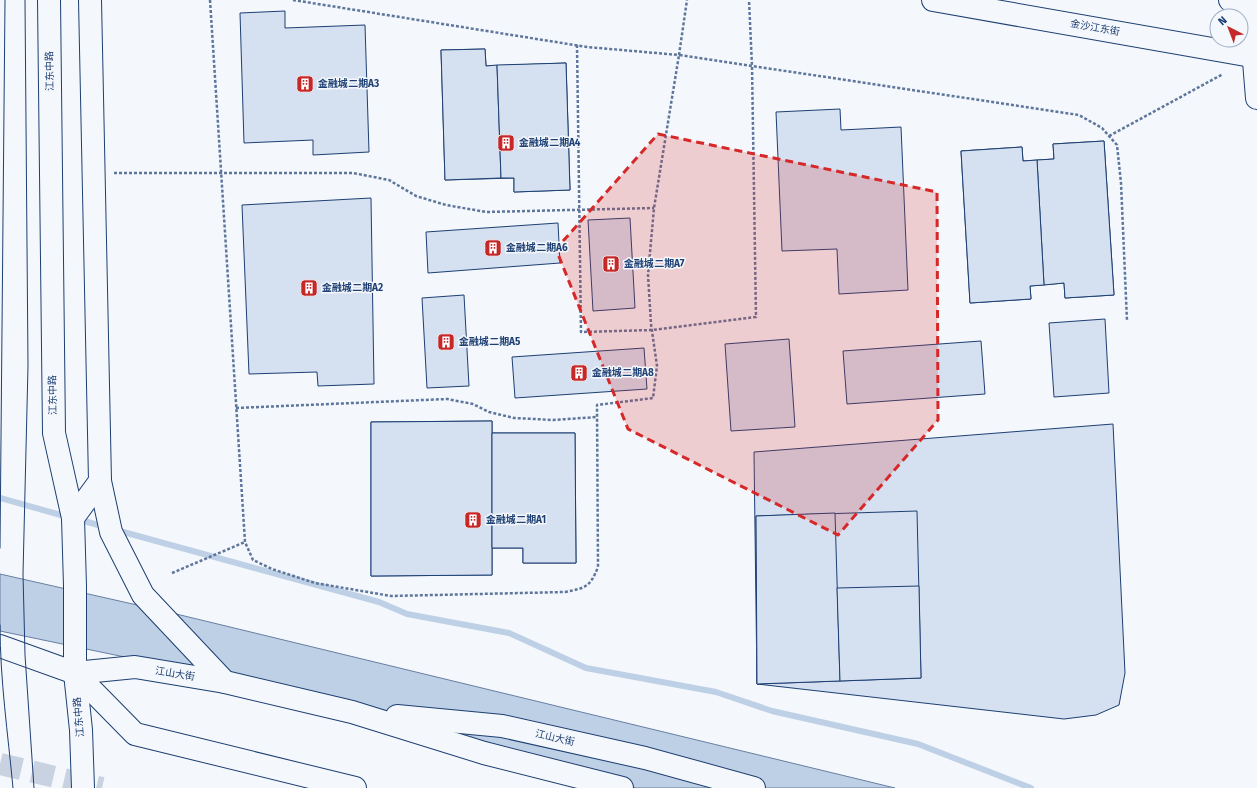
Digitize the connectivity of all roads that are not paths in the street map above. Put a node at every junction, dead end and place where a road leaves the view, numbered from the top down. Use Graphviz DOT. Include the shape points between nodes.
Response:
graph roads {
  1 [pos="49,0"];
  2 [pos="90,0"];
  3 [pos="933,0"];
  4 [pos="1246,2"];
  5 [pos="1256,57"];
  6 [pos="1257,98"];
  7 [pos="100,480"];
  8 [pos="73,518"];
  9 [pos="0,646"];
  10 [pos="75,673"];
  11 [pos="225,682"];
  12 [pos="352,712"];
  13 [pos="83,788"];
  14 [pos="355,788"];
  15 [pos="622,788"];
  16 [pos="754,788"];
  1 -- 8 [label="main road, 江东中路" via="54,433"];
  2 -- 7 [label="main road"];
  3 -- 5 [label="main road, 金沙江东街"];
  4 -- 5 [label="main road"];
  5 -- 6 [label="main road"];
  7 -- 8 [label="main road"];
  7 -- 11 [label="main road" via="111,532 143,595"];
  8 -- 10 [label="main road, 江东中路" via="76,586"];
  9 -- 10 [label="main road, 江山大街"];
  10 -- 11 [label="main road, 江山大街" via="134,667"];
  10 -- 13 [label="main road, 江东中路" via="81,730"];
  10 -- 14 [label="main road" via="135,734"];
  11 -- 12 [label="main road, 江山大街"];
  12 -- 15 [label="main road, 江山大街" via="484,753"];
  12 -- 16 [label="main road, 江山大街" via="502,726 645,758"];
}
